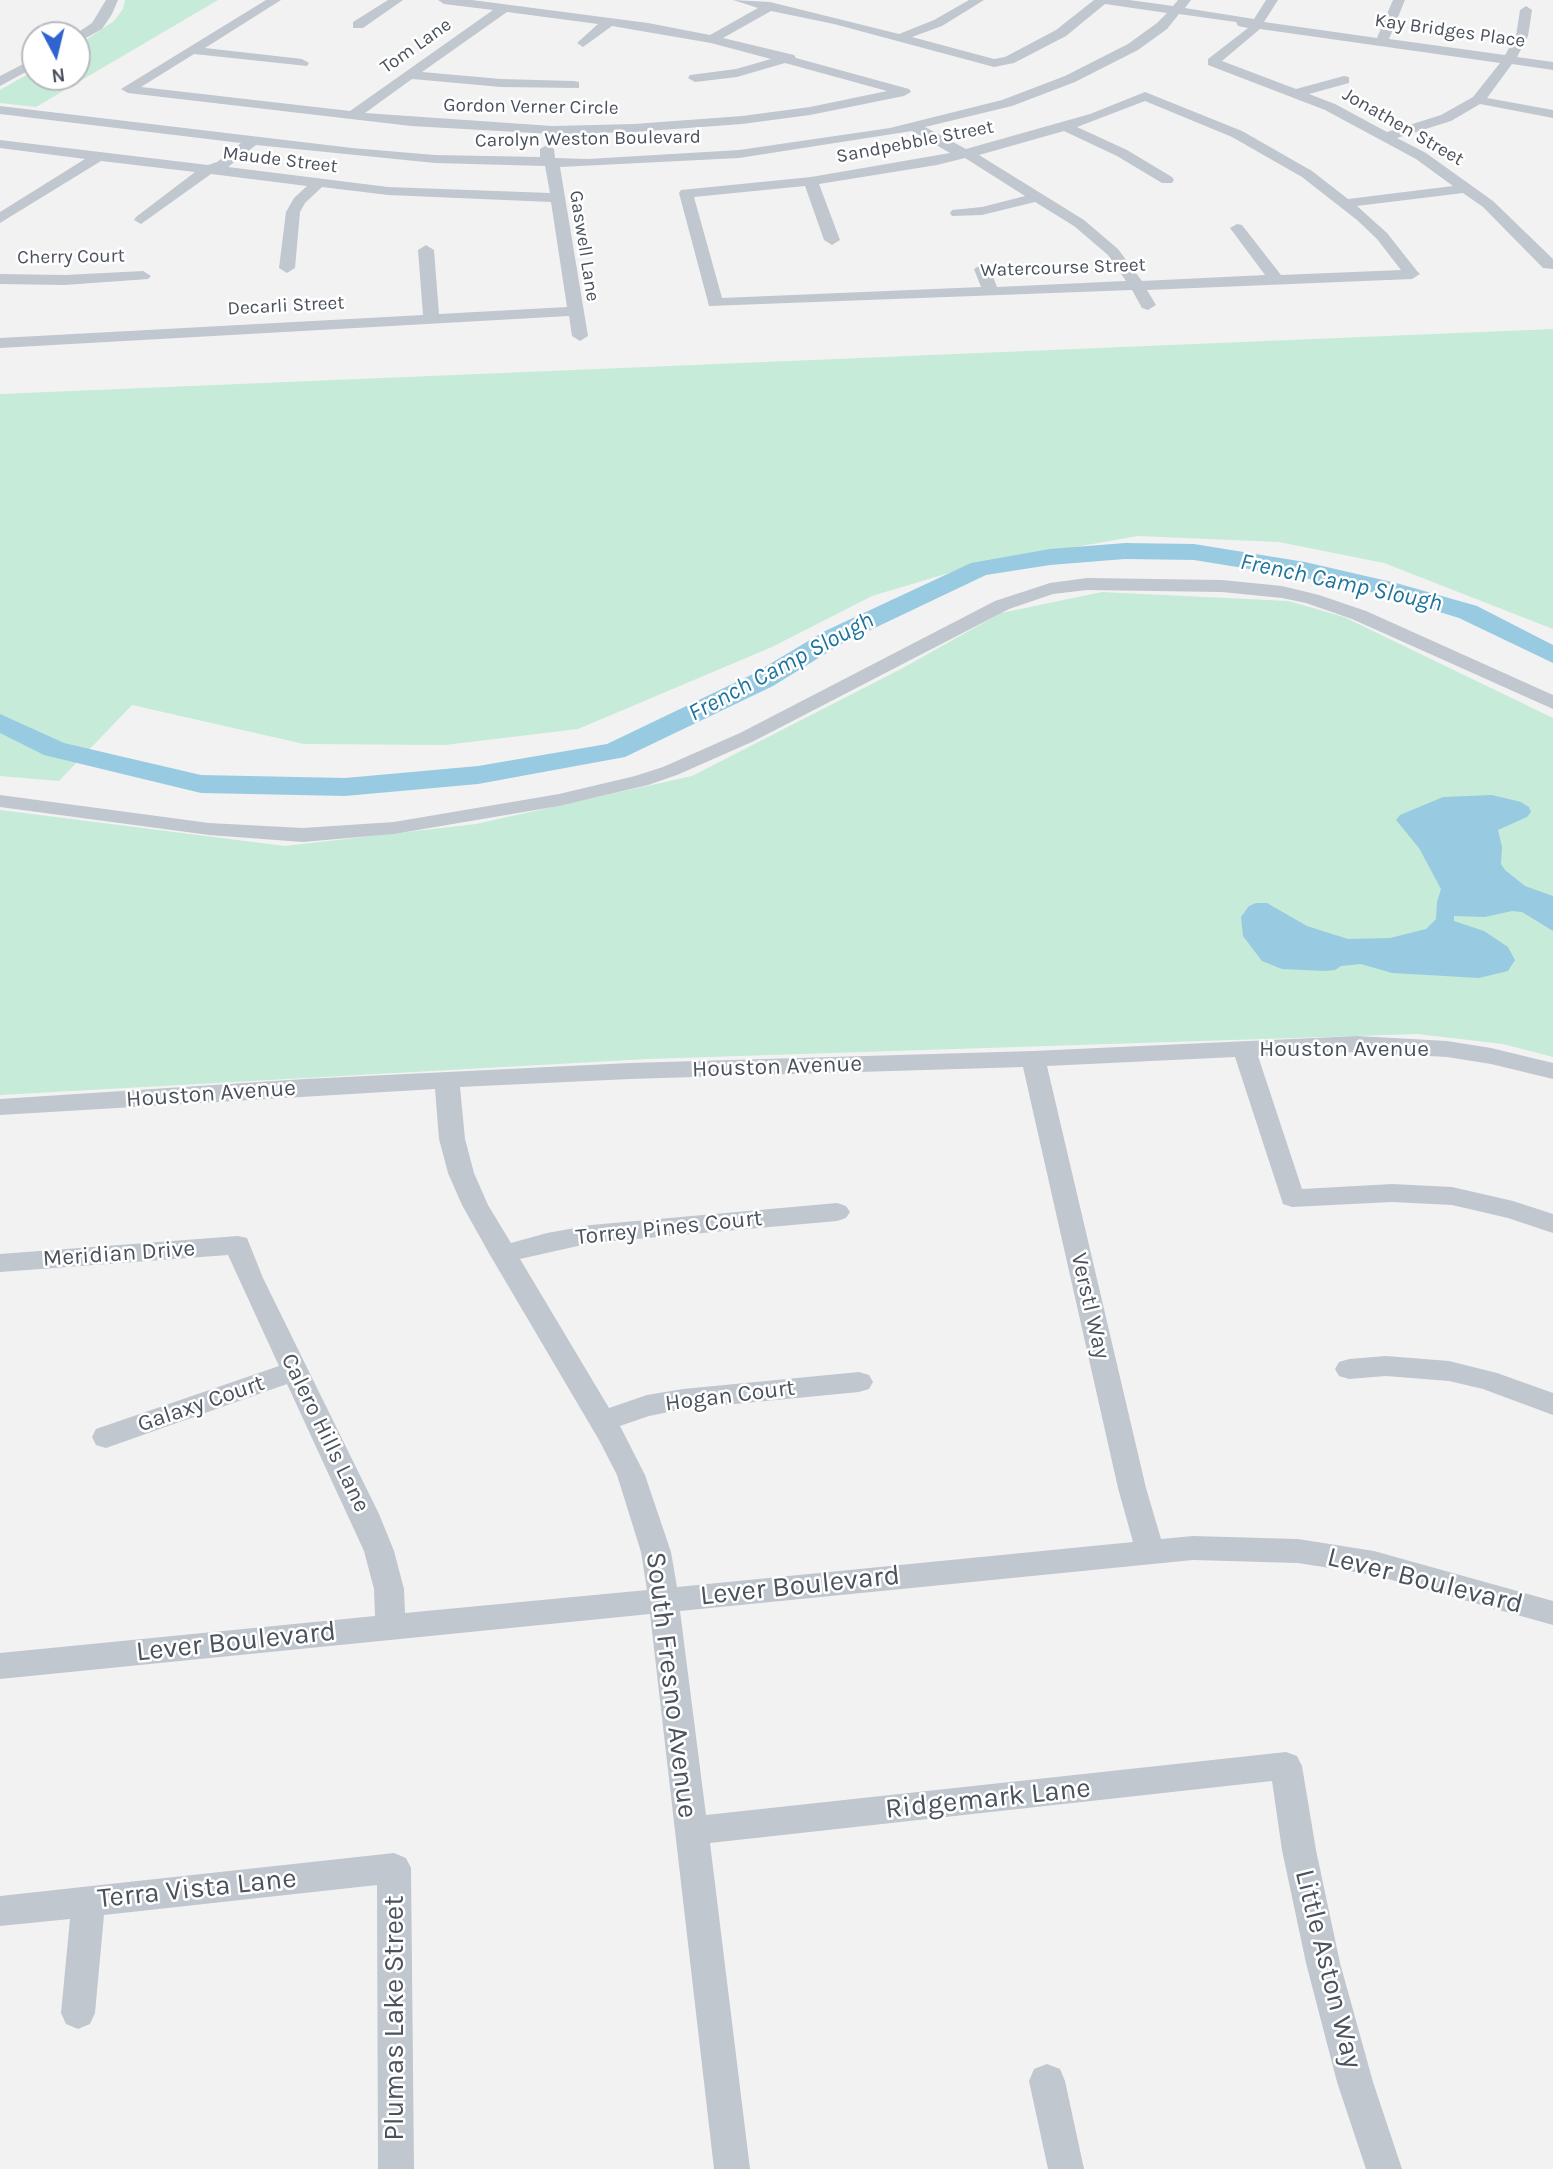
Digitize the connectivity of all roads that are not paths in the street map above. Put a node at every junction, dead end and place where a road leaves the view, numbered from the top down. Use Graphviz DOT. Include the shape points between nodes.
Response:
graph roads {
  1 [pos="112,0"];
  2 [pos="275,0"];
  3 [pos="397,0"];
  4 [pos="444,0"];
  5 [pos="739,0"];
  6 [pos="978,0"];
  7 [pos="1272,0"];
  8 [pos="1399,0"];
  9 [pos="1100,2"];
  10 [pos="770,6"];
  11 [pos="1178,8"];
  12 [pos="503,9"];
  13 [pos="1526,10"];
  14 [pos="609,22"];
  15 [pos="1258,24"];
  16 [pos="358,25"];
  17 [pos="91,30"];
  18 [pos="899,38"];
  19 [pos="712,39"];
  20 [pos="1382,41"];
  21 [pos="583,43"];
  22 [pos="191,50"];
  23 [pos="789,58"];
  24 [pos="1510,58"];
  25 [pos="302,62"];
  26 [pos="1553,66"];
  27 [pos="21,69"];
  28 [pos="409,75"];
  29 [pos="695,78"];
  30 [pos="2,79"];
  31 [pos="1344,80"];
  32 [pos="573,85"];
  33 [pos="1298,93"];
  34 [pos="1478,100"];
  35 [pos="0,110"];
  36 [pos="1553,114"];
  37 [pos="351,116"];
  38 [pos="921,126"];
  39 [pos="1066,127"];
  40 [pos="552,130"];
  41 [pos="568,130"];
  42 [pos="1388,136"];
  43 [pos="246,138"];
  44 [pos="0,144"];
  45 [pos="968,154"];
  46 [pos="97,157"];
  47 [pos="552,163"];
  48 [pos="207,170"];
  49 [pos="1167,180"];
  50 [pos="811,181"];
  51 [pos="316,184"];
  52 [pos="1469,188"];
  53 [pos="1038,197"];
  54 [pos="556,198"];
  55 [pos="1347,204"];
  56 [pos="957,213"];
  57 [pos="0,219"];
  58 [pos="141,220"];
  59 [pos="1237,228"];
  60 [pos="832,240"];
  61 [pos="426,250"];
  62 [pos="1550,265"];
  63 [pos="287,268"];
  64 [pos="982,269"];
  65 [pos="143,276"];
  66 [pos="0,279"];
  67 [pos="1277,280"];
  68 [pos="1137,286"];
  69 [pos="991,292"];
  70 [pos="715,303"];
  71 [pos="1147,305"];
  72 [pos="575,312"];
  73 [pos="431,319"];
  74 [pos="580,336"];
  75 [pos="0,343"];
  76 [pos="1553,703"];
  77 [pos="0,801"];
  78 [pos="1244,1049"];
  79 [pos="1033,1059"];
  80 [pos="1553,1071"];
  81 [pos="447,1080"];
  82 [pos="0,1107"];
  83 [pos="837,1212"];
  84 [pos="1553,1224"];
  85 [pos="238,1245"];
  86 [pos="503,1255"];
  87 [pos="0,1263"];
  88 [pos="1349,1369"];
  89 [pos="295,1371"];
  90 [pos="859,1382"];
  91 [pos="1553,1404"];
  92 [pos="602,1421"];
  93 [pos="106,1437"];
  94 [pos="1150,1551"];
  95 [pos="664,1600"];
  96 [pos="1553,1613"];
  97 [pos="391,1627"];
  98 [pos="0,1666"];
  99 [pos="1286,1766"];
  100 [pos="690,1831"];
  101 [pos="394,1868"];
  102 [pos="88,1902"];
  103 [pos="0,1911"];
  104 [pos="78,2013"];
  105 [pos="1047,2081"];
  106 [pos="396,2169"];
  107 [pos="732,2169"];
  108 [pos="1066,2169"];
  109 [pos="1384,2169"];
  1 -- 17 [label="street"];
  2 -- 22 [label="street, Gordon Verner Circle"];
  3 -- 16 [label="street"];
  4 -- 12 [label="street, Gordon Verner Circle"];
  5 -- 10 [label="street"];
  6 -- 18 [label="street"];
  7 -- 15 [label="street"];
  8 -- 20 [label="street"];
  9 -- 11 [label="street, Kay Bridges Place"];
  9 -- 18 [label="street" via="1061,33 994,63"];
  10 -- 18 [label="street"];
  10 -- 19 [label="street"];
  11 -- 15 [label="street, Kay Bridges Place"];
  11 -- 38 [label="street, Carolyn Weston Boulevard" via="1133,47 1070,79 1007,103"];
  12 -- 14 [label="street, Gordon Verner Circle"];
  12 -- 28 [label="street, Tom Lane"];
  13 -- 24 [label="street" via="1522,36"];
  14 -- 19 [label="street, Gordon Verner Circle"];
  14 -- 21 [label="street"];
  15 -- 20 [label="street, Kay Bridges Place"];
  15 -- 33 [label="street, Jonathen Street" via="1213,62"];
  19 -- 23 [label="street, Gordon Verner Circle"];
  20 -- 24 [label="street, Kay Bridges Place"];
  22 -- 25 [label="street"];
  22 -- 37 [label="street, Gordon Verner Circle" via="128,89"];
  23 -- 29 [label="street" via="737,73"];
  23 -- 41 [label="street, Gordon Verner Circle" via="904,92 742,120"];
  24 -- 26 [label="street, Kay Bridges Place"];
  24 -- 34 [label="street"];
  27 -- 30 [label="street"];
  28 -- 32 [label="street"];
  28 -- 37 [label="street, Tom Lane"];
  31 -- 33 [label="street"];
  33 -- 42 [label="street, Jonathen Street"];
  34 -- 36 [label="street"];
  34 -- 42 [label="street" via="1446,118"];
  35 -- 43 [label="street, Carolyn Weston Boulevard"];
  37 -- 40 [label="street, Gordon Verner Circle"];
  38 -- 45 [label="street" via="953,150"];
  38 -- 47 [label="street, Carolyn Weston Boulevard" via="739,154"];
  39 -- 45 [label="street, Sandpebble Street"];
  39 -- 49 [label="street"];
  39 -- 55 [label="street, Sandpebble Street" via="1145,96 1262,147"];
  40 -- 41 [label="street, Gordon Verner Circle"];
  40 -- 47 [label="street, Gaswell Lane" via="546,156"];
  41 -- 47 [label="street, Gaswell Lane" via="561,156"];
  42 -- 52 [label="street, Jonathen Street"];
  43 -- 47 [label="street, Carolyn Weston Boulevard" via="422,158"];
  43 -- 48 [label="street" via="222,165"];
  44 -- 46 [label="street, Maude Street"];
  45 -- 50 [label="street, Sandpebble Street"];
  45 -- 53 [label="street"];
  46 -- 48 [label="street, Maude Street"];
  46 -- 57 [label="street"];
  47 -- 54 [label="street, Gaswell Lane"];
  48 -- 51 [label="street, Maude Street"];
  48 -- 58 [label="street"];
  50 -- 60 [label="street"];
  50 -- 70 [label="street, Sandpebble Street" via="686,193"];
  51 -- 54 [label="street, Maude Street" via="435,195"];
  51 -- 63 [label="street" via="293,212"];
  52 -- 55 [label="street"];
  52 -- 62 [label="street, Jonathen Street"];
  53 -- 56 [label="street"];
  53 -- 68 [label="street" via="1097,237"];
  54 -- 72 [label="street, Gaswell Lane"];
  55 -- 67 [label="street, Watercourse Street" via="1382,236 1412,274"];
  59 -- 67 [label="street"];
  61 -- 73 [label="street"];
  64 -- 69 [label="street"];
  65 -- 66 [label="street, Cherry Court"];
  67 -- 68 [label="street, Watercourse Street"];
  68 -- 69 [label="street, Watercourse Street"];
  68 -- 71 [label="street"];
  69 -- 70 [label="street, Watercourse Street"];
  72 -- 73 [label="street, Decarli Street"];
  72 -- 74 [label="street, Gaswell Lane"];
  73 -- 75 [label="street, Decarli Street"];
  76 -- 77 [label="street" via="1371,620 1312,599 1222,586 1101,583 1050,589 1002,605 747,737 641,781 559,800 426,823 315,835 209,829"];
  78 -- 79 [label="street, Houston Avenue"];
  78 -- 80 [label="street, Houston Avenue" via="1405,1045 1491,1056"];
  78 -- 84 [label="street" via="1292,1198 1392,1193 1452,1196"];
  79 -- 81 [label="street, Houston Avenue"];
  79 -- 94 [label="street, Verstl Way"];
  81 -- 82 [label="street, Houston Avenue"];
  81 -- 86 [label="street, South Fresno Avenue" via="452,1139 461,1173"];
  83 -- 86 [label="street, Torrey Pines Court" via="591,1234"];
  85 -- 87 [label="street, Meridian Drive"];
  85 -- 89 [label="street, Calero Hills Lane"];
  86 -- 92 [label="street, South Fresno Avenue"];
  88 -- 91 [label="street" via="1386,1366 1449,1371"];
  89 -- 93 [label="street, Galaxy Court"];
  89 -- 97 [label="street, Calero Hills Lane" via="379,1551"];
  90 -- 92 [label="street, Hogan Court" via="683,1399"];
  92 -- 95 [label="street, South Fresno Avenue" via="645,1511"];
  94 -- 95 [label="street, Lever Boulevard"];
  94 -- 96 [label="street, Lever Boulevard" via="1250,1548 1350,1558"];
  95 -- 97 [label="street, Lever Boulevard"];
  95 -- 100 [label="street, South Fresno Avenue"];
  97 -- 98 [label="street, Lever Boulevard"];
  99 -- 100 [label="street, Ridgemark Lane"];
  99 -- 109 [label="street, Little Aston Way" via="1323,1963"];
  100 -- 107 [label="street, South Fresno Avenue"];
  101 -- 102 [label="street, Terra Vista Lane"];
  101 -- 106 [label="street, Plumas Lake Street"];
  102 -- 103 [label="street, Terra Vista Lane"];
  102 -- 104 [label="street"];
  105 -- 108 [label="street"];
}
